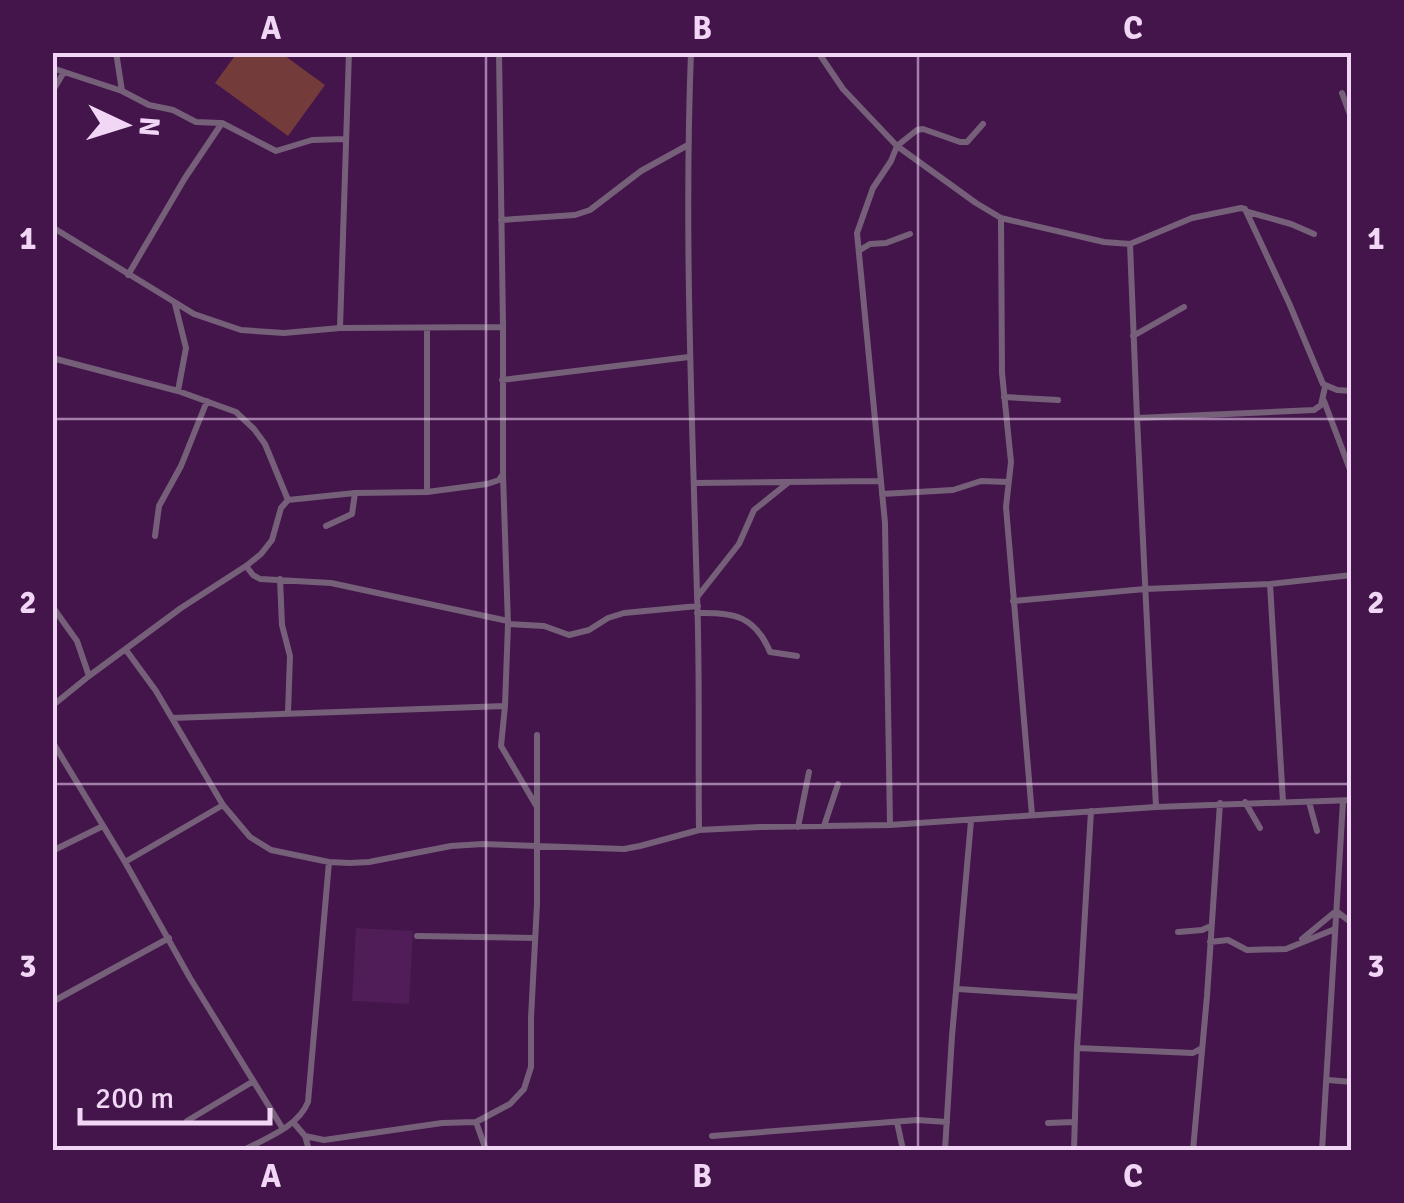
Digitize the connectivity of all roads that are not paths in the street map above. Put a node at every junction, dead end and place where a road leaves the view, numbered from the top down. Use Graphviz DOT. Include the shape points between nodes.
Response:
graph roads {
  1 [pos="116,52"];
  2 [pos="349,52"];
  3 [pos="500,52"];
  4 [pos="691,52"];
  5 [pos="818,52"];
  6 [pos="52,68"];
  7 [pos="64,72"];
  8 [pos="122,90"];
  9 [pos="52,92"];
  10 [pos="1342,92"];
  11 [pos="1352,120"];
  12 [pos="222,123"];
  13 [pos="983,124"];
  14 [pos="345,140"];
  15 [pos="688,145"];
  16 [pos="897,146"];
  17 [pos="1247,211"];
  18 [pos="1001,218"];
  19 [pos="500,220"];
  20 [pos="52,227"];
  21 [pos="910,234"];
  22 [pos="1314,234"];
  23 [pos="1130,244"];
  24 [pos="858,251"];
  25 [pos="128,276"];
  26 [pos="174,302"];
  27 [pos="1184,307"];
  28 [pos="503,327"];
  29 [pos="340,328"];
  30 [pos="426,329"];
  31 [pos="1134,336"];
  32 [pos="689,357"];
  33 [pos="52,358"];
  34 [pos="502,380"];
  35 [pos="1325,387"];
  36 [pos="178,391"];
  37 [pos="1352,391"];
  38 [pos="1004,397"];
  39 [pos="1323,399"];
  40 [pos="1058,400"];
  41 [pos="207,401"];
  42 [pos="1136,418"];
  43 [pos="502,474"];
  44 [pos="1352,475"];
  45 [pos="790,481"];
  46 [pos="880,481"];
  47 [pos="1008,482"];
  48 [pos="694,483"];
  49 [pos="427,492"];
  50 [pos="355,493"];
  51 [pos="882,494"];
  52 [pos="288,500"];
  53 [pos="326,526"];
  54 [pos="156,536"];
  55 [pos="246,566"];
  56 [pos="1352,574"];
  57 [pos="280,579"];
  58 [pos="1270,584"];
  59 [pos="1145,588"];
  60 [pos="698,596"];
  61 [pos="1013,601"];
  62 [pos="52,606"];
  63 [pos="698,610"];
  64 [pos="508,622"];
  65 [pos="126,650"];
  66 [pos="797,656"];
  67 [pos="89,676"];
  68 [pos="52,706"];
  69 [pos="505,706"];
  70 [pos="288,713"];
  71 [pos="172,718"];
  72 [pos="538,736"];
  73 [pos="52,741"];
  74 [pos="808,772"];
  75 [pos="838,784"];
  76 [pos="1347,800"];
  77 [pos="1246,802"];
  78 [pos="1284,802"];
  79 [pos="1309,802"];
  80 [pos="1220,804"];
  81 [pos="223,805"];
  82 [pos="536,806"];
  83 [pos="1156,806"];
  84 [pos="1091,812"];
  85 [pos="1032,815"];
  86 [pos="971,821"];
  87 [pos="102,826"];
  88 [pos="798,826"];
  89 [pos="824,826"];
  90 [pos="890,826"];
  91 [pos="1260,828"];
  92 [pos="700,830"];
  93 [pos="1317,831"];
  94 [pos="537,845"];
  95 [pos="52,851"];
  96 [pos="125,862"];
  97 [pos="330,862"];
  98 [pos="1336,911"];
  99 [pos="1352,923"];
  100 [pos="1212,926"];
  101 [pos="1335,929"];
  102 [pos="1178,932"];
  103 [pos="417,936"];
  104 [pos="168,938"];
  105 [pos="535,938"];
  106 [pos="1210,942"];
  107 [pos="1296,945"];
  108 [pos="958,990"];
  109 [pos="1080,997"];
  110 [pos="52,1002"];
  111 [pos="1077,1048"];
  112 [pos="1201,1048"];
  113 [pos="1328,1080"];
  114 [pos="252,1082"];
  115 [pos="1352,1082"];
  116 [pos="187,1121"];
  117 [pos="293,1122"];
  118 [pos="476,1122"];
  119 [pos="898,1122"];
  120 [pos="947,1122"];
  121 [pos="1074,1122"];
  122 [pos="1048,1123"];
  123 [pos="283,1129"];
  124 [pos="305,1136"];
  125 [pos="712,1136"];
  126 [pos="244,1150"];
  127 [pos="309,1150"];
  128 [pos="486,1150"];
  129 [pos="903,1150"];
  130 [pos="945,1150"];
  131 [pos="1074,1150"];
  132 [pos="1193,1150"];
  133 [pos="1322,1150"];
  1 -- 8 [label="street"];
  2 -- 14 [label="street"];
  3 -- 19 [label="street"];
  4 -- 15 [label="street"];
  5 -- 16 [label="street"];
  6 -- 7 [label="street"];
  7 -- 8 [label="street"];
  7 -- 9 [label="street"];
  8 -- 12 [label="street" via="196,122"];
  10 -- 11 [label="street"];
  12 -- 14 [label="street" via="276,152 318,139"];
  12 -- 25 [label="street"];
  13 -- 16 [label="street" via="967,142 916,130"];
  14 -- 29 [label="street"];
  15 -- 19 [label="street" via="590,210"];
  15 -- 32 [label="street"];
  16 -- 18 [label="street"];
  16 -- 24 [label="street" via="870,195"];
  17 -- 22 [label="street"];
  17 -- 23 [label="street" via="1204,214"];
  17 -- 35 [label="street"];
  18 -- 23 [label="street"];
  18 -- 38 [label="street"];
  19 -- 28 [label="street"];
  20 -- 25 [label="street"];
  21 -- 24 [label="street"];
  23 -- 31 [label="street"];
  24 -- 46 [label="street"];
  25 -- 26 [label="street"];
  26 -- 29 [label="street" via="241,330"];
  26 -- 36 [label="street" via="186,348"];
  27 -- 31 [label="street"];
  28 -- 30 [label="street"];
  28 -- 34 [label="street"];
  29 -- 30 [label="street"];
  30 -- 49 [label="street"];
  31 -- 42 [label="street"];
  32 -- 34 [label="street"];
  32 -- 48 [label="street"];
  33 -- 36 [label="street"];
  34 -- 43 [label="street"];
  35 -- 37 [label="street"];
  35 -- 39 [label="street"];
  36 -- 41 [label="street"];
  38 -- 40 [label="street"];
  38 -- 47 [label="street"];
  39 -- 42 [label="street" via="1314,410"];
  39 -- 44 [label="street"];
  41 -- 52 [label="street" via="236,412 254,429"];
  41 -- 54 [label="street" via="158,506"];
  42 -- 59 [label="street"];
  43 -- 49 [label="street" via="487,484"];
  43 -- 64 [label="street"];
  45 -- 46 [label="street"];
  45 -- 48 [label="street"];
  45 -- 60 [label="street" via="756,508"];
  46 -- 51 [label="street"];
  47 -- 51 [label="street"];
  47 -- 61 [label="street"];
  48 -- 60 [label="street"];
  49 -- 50 [label="street"];
  50 -- 52 [label="street"];
  50 -- 53 [label="street" via="352,514"];
  51 -- 90 [label="street"];
  52 -- 55 [label="street" via="272,540"];
  55 -- 57 [label="street" via="256,578"];
  55 -- 65 [label="street"];
  56 -- 58 [label="street"];
  57 -- 64 [label="street" via="340,585"];
  57 -- 70 [label="street" via="290,656"];
  58 -- 59 [label="street"];
  58 -- 78 [label="street"];
  59 -- 61 [label="street"];
  59 -- 83 [label="street"];
  60 -- 63 [label="street"];
  61 -- 85 [label="street"];
  62 -- 67 [label="street"];
  63 -- 64 [label="street" via="624,613 569,635"];
  63 -- 66 [label="street" via="735,615 763,634 770,652"];
  63 -- 92 [label="street"];
  64 -- 69 [label="street"];
  65 -- 67 [label="street"];
  65 -- 71 [label="street"];
  67 -- 68 [label="street"];
  69 -- 70 [label="street"];
  69 -- 82 [label="street" via="500,746"];
  70 -- 71 [label="street"];
  71 -- 81 [label="street"];
  72 -- 82 [label="street"];
  73 -- 87 [label="street"];
  74 -- 88 [label="street"];
  75 -- 89 [label="street"];
  76 -- 79 [label="street"];
  76 -- 98 [label="street"];
  77 -- 78 [label="street"];
  77 -- 80 [label="street"];
  77 -- 91 [label="street"];
  78 -- 79 [label="street"];
  79 -- 93 [label="street"];
  80 -- 83 [label="street"];
  80 -- 100 [label="street"];
  81 -- 96 [label="street"];
  81 -- 97 [label="street" via="259,844"];
  82 -- 94 [label="street"];
  83 -- 84 [label="street"];
  84 -- 85 [label="street"];
  84 -- 109 [label="street"];
  85 -- 86 [label="street"];
  86 -- 90 [label="street"];
  86 -- 108 [label="street"];
  87 -- 95 [label="street"];
  87 -- 96 [label="street"];
  88 -- 89 [label="street"];
  88 -- 92 [label="street"];
  89 -- 90 [label="street"];
  92 -- 94 [label="street" via="624,848"];
  94 -- 97 [label="street" via="451,846 369,862"];
  94 -- 105 [label="street"];
  96 -- 104 [label="street"];
  97 -- 117 [label="street" via="310,1091 306,1109"];
  98 -- 99 [label="street"];
  98 -- 101 [label="street"];
  98 -- 107 [label="street"];
  100 -- 102 [label="street"];
  100 -- 106 [label="street"];
  101 -- 107 [label="street"];
  101 -- 113 [label="street"];
  103 -- 105 [label="street"];
  104 -- 110 [label="street"];
  104 -- 114 [label="street"];
  105 -- 118 [label="street" via="528,1082 516,1100"];
  106 -- 107 [label="street" via="1228,940 1247,950"];
  106 -- 112 [label="street"];
  108 -- 109 [label="street"];
  108 -- 120 [label="street"];
  109 -- 111 [label="street"];
  111 -- 112 [label="street"];
  111 -- 121 [label="street"];
  112 -- 132 [label="street"];
  113 -- 115 [label="street"];
  113 -- 133 [label="street"];
  114 -- 116 [label="street"];
  114 -- 123 [label="street"];
  117 -- 123 [label="street"];
  117 -- 124 [label="street"];
  118 -- 124 [label="street" via="324,1140"];
  118 -- 128 [label="street"];
  119 -- 120 [label="street"];
  119 -- 125 [label="street"];
  119 -- 129 [label="street"];
  120 -- 130 [label="street"];
  121 -- 122 [label="street"];
  121 -- 131 [label="street"];
  123 -- 126 [label="street"];
  124 -- 127 [label="street"];
}
